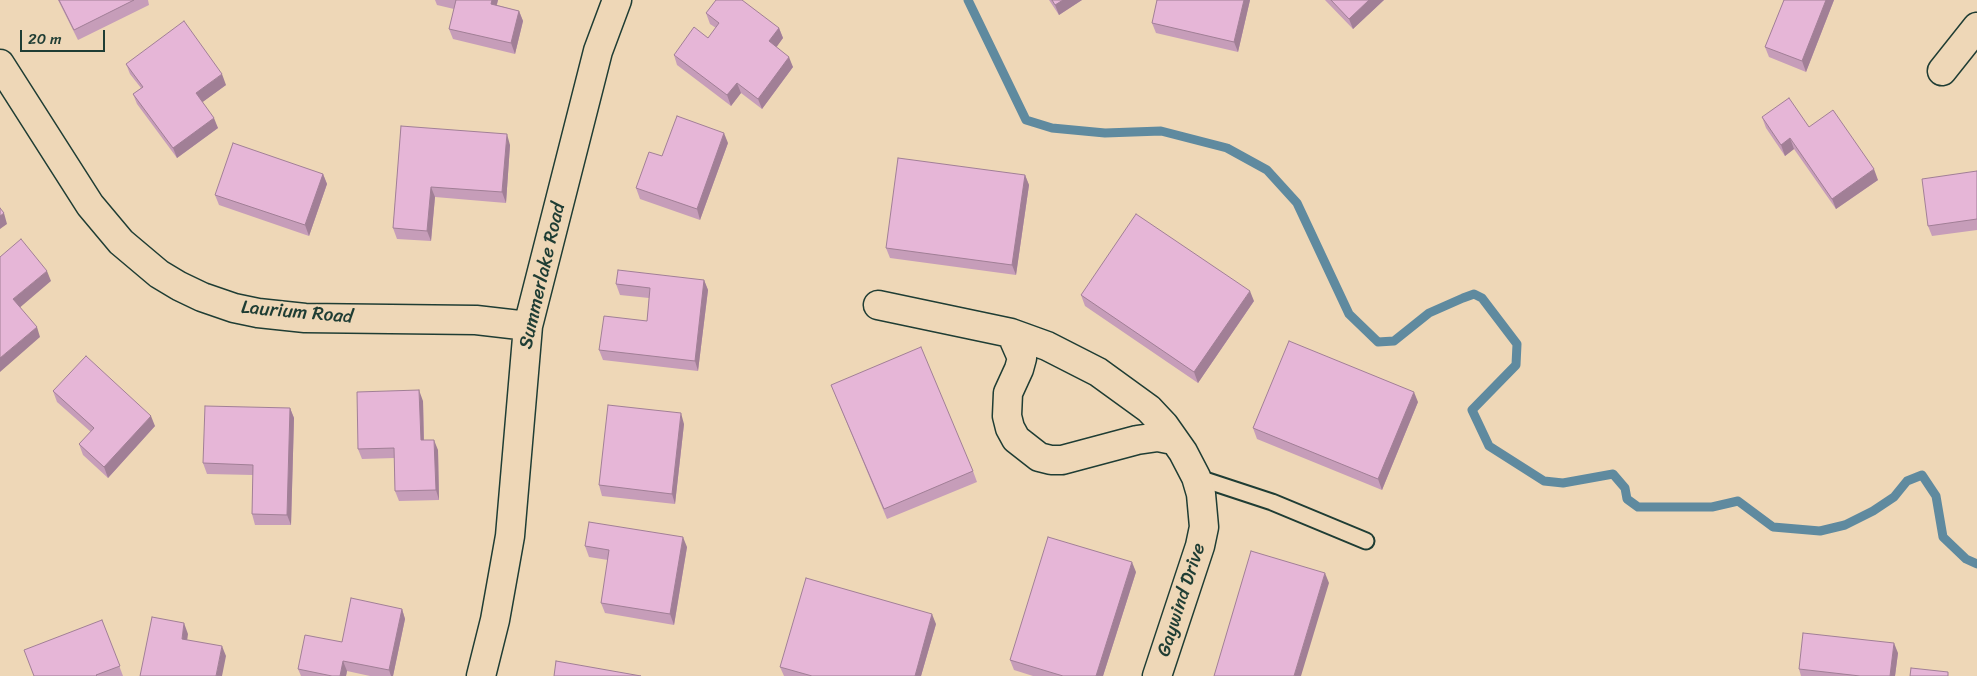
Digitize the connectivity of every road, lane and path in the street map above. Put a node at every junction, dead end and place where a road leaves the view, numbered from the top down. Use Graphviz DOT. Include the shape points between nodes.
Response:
graph roads {
  1 [pos="617,0"];
  2 [pos="1977,27"];
  3 [pos="0,64"];
  4 [pos="1942,72"];
  5 [pos="878,305"];
  6 [pos="528,326"];
  7 [pos="1011,333"];
  8 [pos="1173,440"];
  9 [pos="1196,477"];
  10 [pos="1366,541"];
  11 [pos="481,676"];
  12 [pos="1157,676"];
  1 -- 6 [label="street, Summerlake Road" via="598,51"];
  2 -- 4 [label="street"];
  3 -- 6 [label="street, Laurium Road" via="90,205 121,242 179,286 234,308 258,313 305,318 476,320"];
  5 -- 7 [label="street, Gaywind Drive"];
  6 -- 11 [label="street, Summerlake Road" via="510,536"];
  7 -- 8 [label="street, Gaywind Drive" via="1047,346 1098,372 1149,409"];
  7 -- 8 [label="street" via="1022,358 1008,393 1007,416 1016,439 1039,456 1062,460 1137,440 1158,437"];
  8 -- 9 [label="street, Gaywind Drive"];
  9 -- 10 [label="lane" via="1272,502"];
  9 -- 12 [label="street, Gaywind Drive" via="1204,527"];
}
